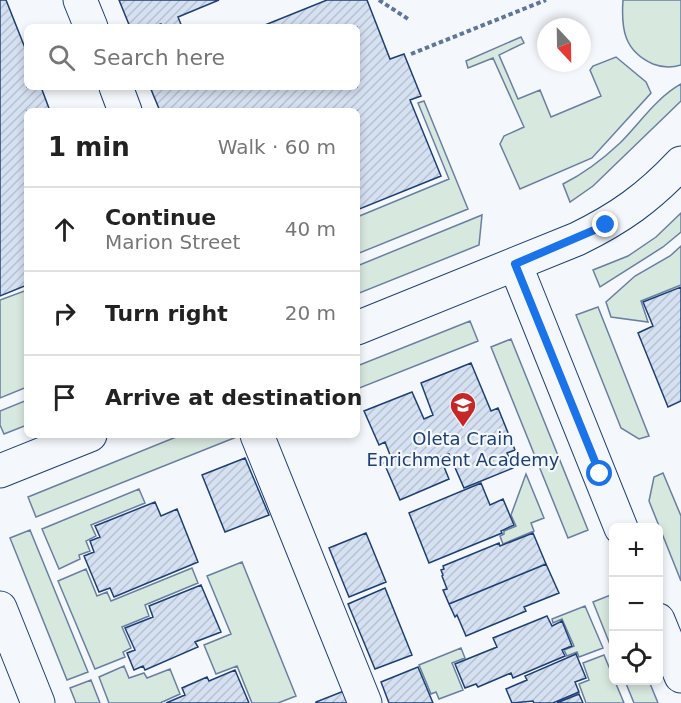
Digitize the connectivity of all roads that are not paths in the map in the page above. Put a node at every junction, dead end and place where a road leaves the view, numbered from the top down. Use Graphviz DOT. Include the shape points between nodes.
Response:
graph roads {
  1 [pos="80,0"];
  2 [pos="90,24"];
  3 [pos="117,90"];
  4 [pos="124,108"];
  5 [pos="681,163"];
  6 [pos="515,264"];
  7 [pos="360,327"];
  8 [pos="82,438"];
  9 [pos="258,438"];
  10 [pos="0,471"];
  11 [pos="619,523"];
  12 [pos="0,608"];
  13 [pos="663,631"];
  14 [pos="681,676"];
  15 [pos="38,703"];
  16 [pos="365,703"];
  1 -- 2 [label="street"];
  3 -- 4 [label="street"];
  5 -- 6 [label="street" via="615,220"];
  6 -- 7 [label="street"];
  6 -- 11 [label="street"];
  8 -- 10 [label="street"];
  9 -- 16 [label="street"];
  12 -- 15 [label="street"];
  13 -- 14 [label="street"];
}
